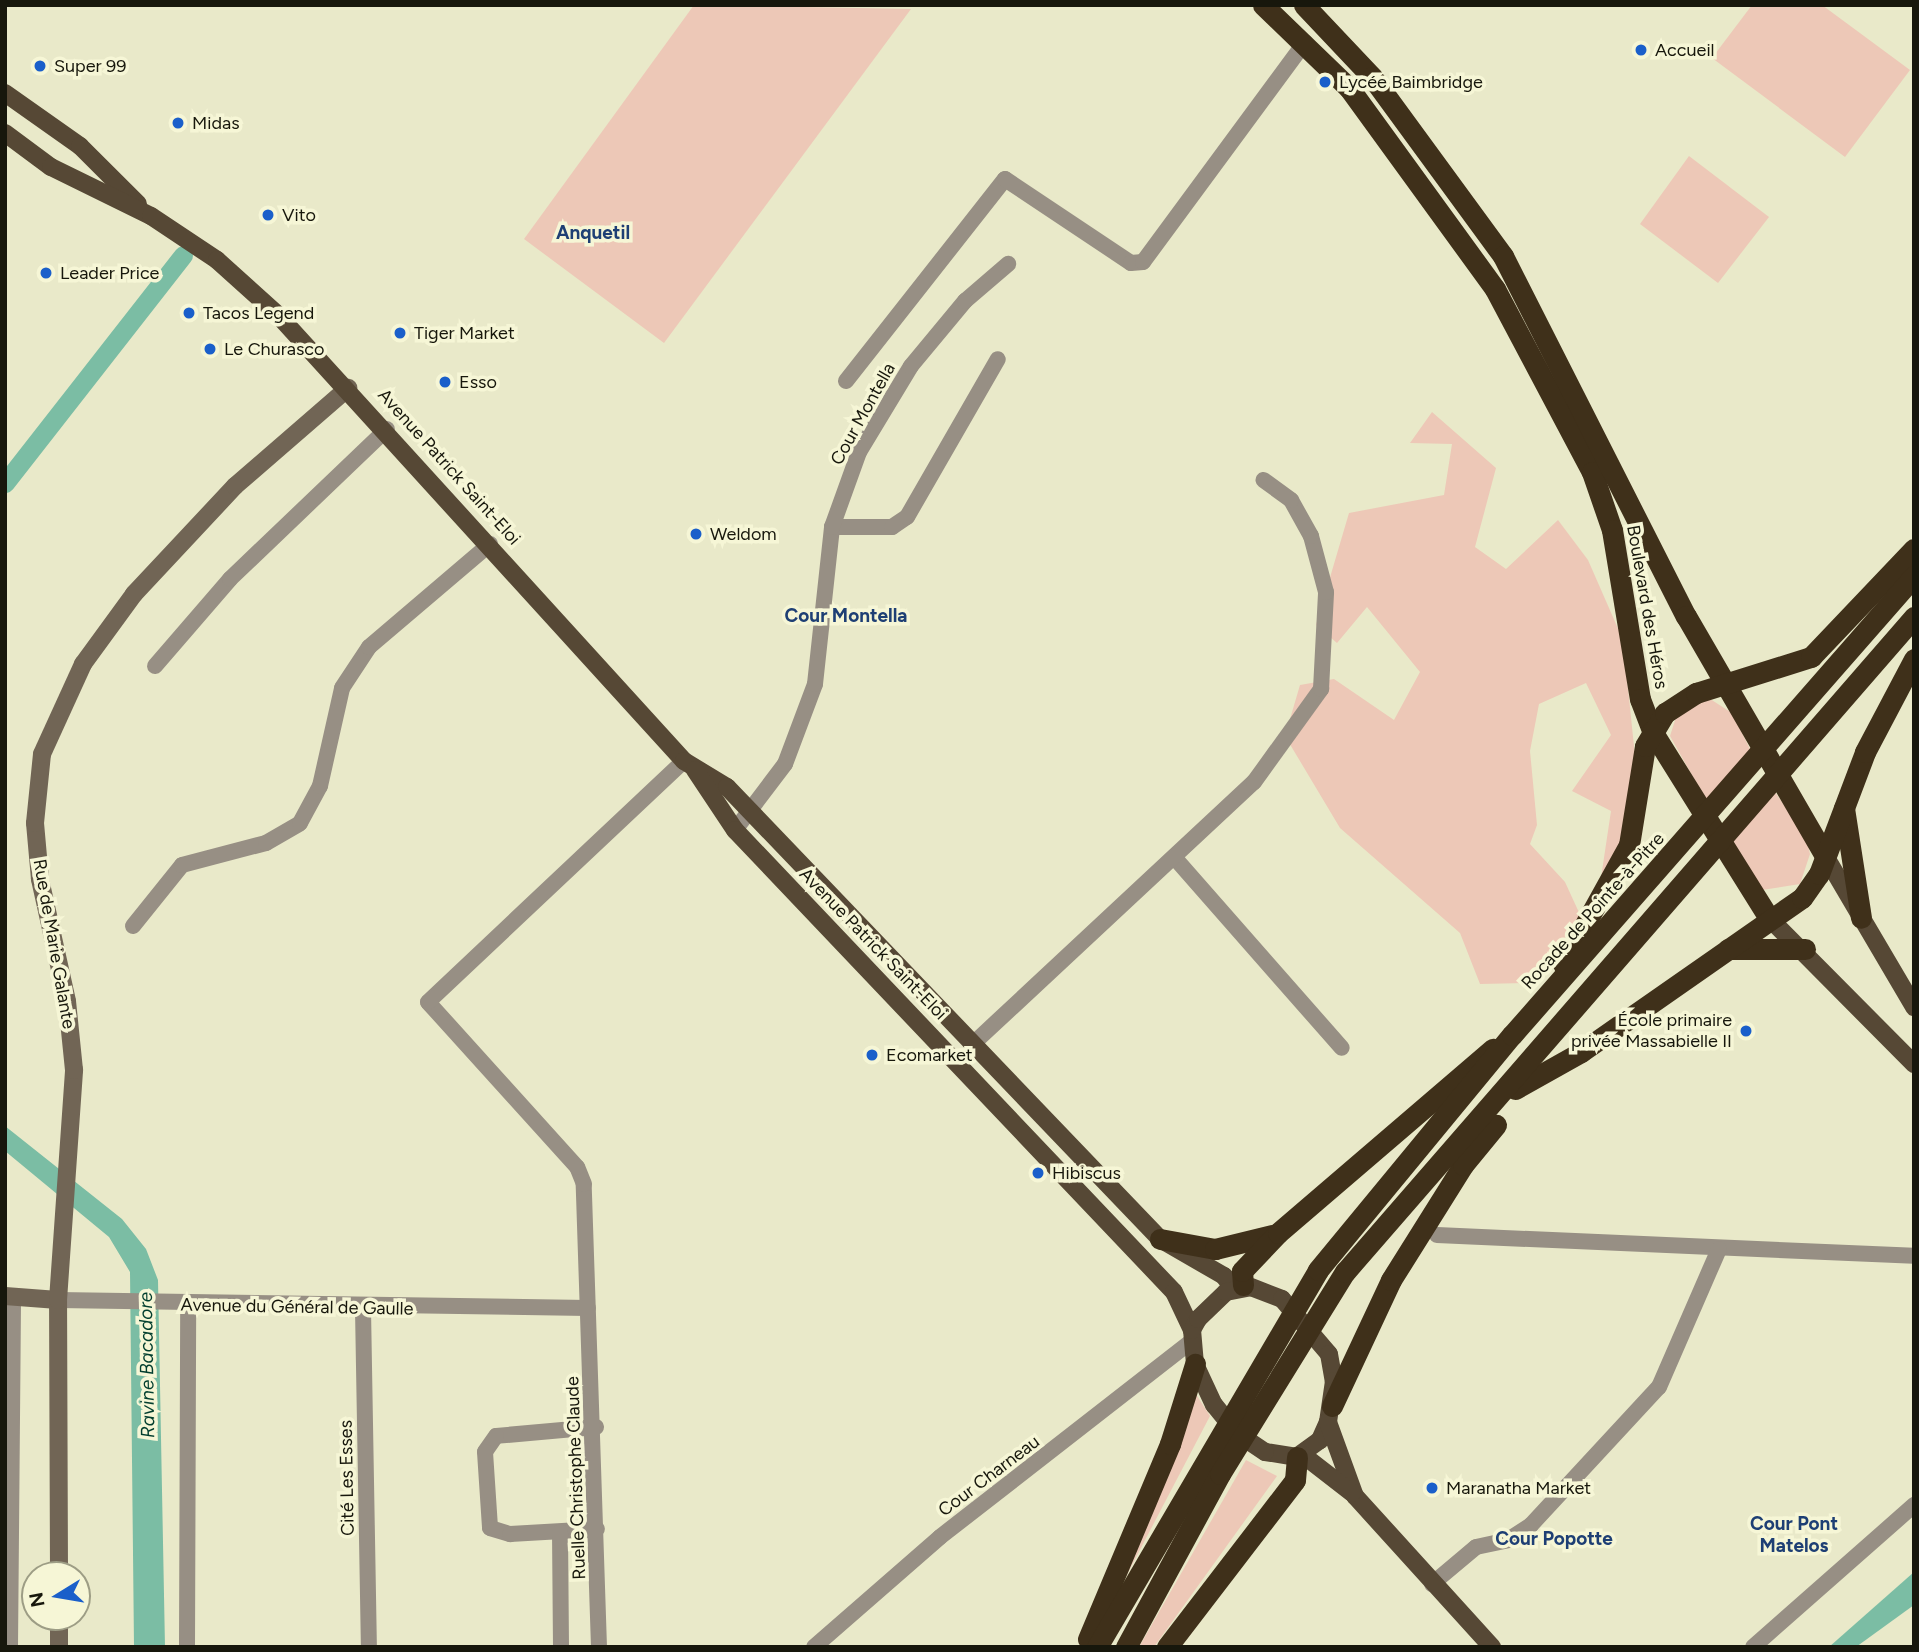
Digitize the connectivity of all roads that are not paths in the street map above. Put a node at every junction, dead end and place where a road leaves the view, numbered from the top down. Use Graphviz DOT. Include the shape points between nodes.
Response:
graph roads {
  1 [pos="1263,5"];
  2 [pos="1304,5"];
  3 [pos="1305,42"];
  4 [pos="5,93"];
  5 [pos="5,133"];
  6 [pos="151,216"];
  7 [pos="1008,264"];
  8 [pos="998,359"];
  9 [pos="846,382"];
  10 [pos="348,388"];
  11 [pos="387,429"];
  12 [pos="1263,480"];
  13 [pos="832,527"];
  14 [pos="491,544"];
  15 [pos="1914,549"];
  16 [pos="1914,576"];
  17 [pos="1914,617"];
  18 [pos="1914,659"];
  19 [pos="155,666"];
  20 [pos="1723,685"];
  21 [pos="1652,731"];
  22 [pos="690,765"];
  23 [pos="1844,803"];
  24 [pos="750,811"];
  25 [pos="735,830"];
  26 [pos="1824,854"];
  27 [pos="1174,856"];
  28 [pos="1769,918"];
  29 [pos="1861,918"];
  30 [pos="133,926"];
  31 [pos="1726,949"];
  32 [pos="1805,950"];
  33 [pos="1552,981"];
  34 [pos="1914,1007"];
  35 [pos="1532,1013"];
  36 [pos="1512,1035"];
  37 [pos="976,1041"];
  38 [pos="1342,1048"];
  39 [pos="1485,1054"];
  40 [pos="1914,1063"];
  41 [pos="1544,1073"];
  42 [pos="1505,1094"];
  43 [pos="1475,1128"];
  44 [pos="1463,1165"];
  45 [pos="1278,1233"];
  46 [pos="1437,1235"];
  47 [pos="1160,1238"];
  48 [pos="1719,1249"];
  49 [pos="1914,1256"];
  50 [pos="1238,1287"];
  51 [pos="9,1296"];
  52 [pos="58,1300"];
  53 [pos="182,1305"];
  54 [pos="588,1308"];
  55 [pos="363,1309"];
  56 [pos="1192,1336"];
  57 [pos="1195,1364"];
  58 [pos="1330,1414"];
  59 [pos="596,1427"];
  60 [pos="1300,1456"];
  61 [pos="1355,1496"];
  62 [pos="1914,1505"];
  63 [pos="597,1530"];
  64 [pos="560,1532"];
  65 [pos="59,1561"];
  66 [pos="1432,1584"];
  67 [pos="10,1647"];
  68 [pos="187,1647"];
  69 [pos="369,1647"];
  70 [pos="561,1647"];
  71 [pos="599,1647"];
  72 [pos="814,1647"];
  73 [pos="1084,1647"];
  74 [pos="1097,1647"];
  75 [pos="1126,1647"];
  76 [pos="1167,1647"];
  77 [pos="1492,1647"];
  78 [pos="1753,1647"];
  1 -- 3 [label="highway, Boulevard des Héros"];
  2 -- 20 [label="highway, Boulevard des Héros" via="1372,77 1503,256"];
  3 -- 9 [label="street" via="1143,262 1131,263 1005,179"];
  3 -- 21 [label="highway, Boulevard des Héros" via="1349,88 1495,289 1592,472 1612,530 1640,699"];
  4 -- 6 [label="main road, Avenue Patrick Saint-Eloi" via="80,146"];
  5 -- 6 [label="main road, Avenue Patrick Saint-Eloi" via="51,167"];
  6 -- 10 [label="main road, Avenue Patrick Saint-Eloi" via="217,260"];
  7 -- 13 [label="street, Cour Montella" via="965,301 911,366 859,453"];
  8 -- 13 [label="street" via="907,517 892,527"];
  10 -- 11 [label="main road, Avenue Patrick Saint-Eloi"];
  10 -- 52 [label="street, Rue de Marie Galante" via="235,486 164,560 83,664 59,705 42,754 35,823 70,1021 70,1161"];
  11 -- 14 [label="main road, Avenue Patrick Saint-Eloi"];
  11 -- 19 [label="street" via="230,579"];
  12 -- 27 [label="street" via="1291,500 1311,536 1325,592 1321,688 1254,782"];
  13 -- 24 [label="street, Cour Montella" via="815,684 785,764"];
  14 -- 22 [label="main road, Avenue Patrick Saint-Eloi"];
  14 -- 30 [label="street" via="369,648 342,688 320,786 300,822 267,843 182,865"];
  15 -- 20 [label="highway" via="1811,657"];
  16 -- 35 [label="highway, Rocade de Pointe-à-Pitre"];
  17 -- 42 [label="highway"];
  18 -- 23 [label="highway"];
  20 -- 21 [label="highway" via="1677,702"];
  20 -- 26 [label="highway, Boulevard des Héros"];
  21 -- 28 [label="highway, Boulevard des Héros" via="1743,886"];
  21 -- 33 [label="highway" via="1629,845"];
  22 -- 24 [label="main road, Avenue Patrick Saint-Eloi" via="727,787"];
  22 -- 25 [label="main road, Avenue Patrick Saint-Eloi"];
  22 -- 54 [label="street, Ruelle Christophe Claude" via="428,1002 577,1167 584,1184"];
  23 -- 26 [label="highway"];
  23 -- 29 [label="highway"];
  24 -- 25 [label="street, Cour Montella"];
  24 -- 37 [label="main road, Avenue Patrick Saint-Eloi"];
  25 -- 56 [label="main road, Avenue Patrick Saint-Eloi" via="1174,1292"];
  26 -- 28 [label="highway" via="1812,887"];
  26 -- 29 [label="main road, Boulevard des Héros"];
  27 -- 37 [label="street"];
  27 -- 38 [label="street"];
  28 -- 31 [label="highway"];
  28 -- 32 [label="main road, Boulevard des Héros"];
  29 -- 34 [label="main road, Boulevard des Héros"];
  31 -- 32 [label="highway"];
  31 -- 41 [label="highway"];
  32 -- 40 [label="main road, Boulevard des Héros"];
  33 -- 35 [label="highway"];
  33 -- 39 [label="highway"];
  35 -- 36 [label="highway, Rocade de Pointe-à-Pitre"];
  36 -- 39 [label="highway"];
  36 -- 74 [label="highway, Rocade de Pointe-à-Pitre" via="1311,1280"];
  37 -- 47 [label="main road, Avenue Patrick Saint-Eloi"];
  39 -- 45 [label="highway"];
  41 -- 42 [label="highway"];
  41 -- 44 [label="highway"];
  42 -- 43 [label="highway"];
  43 -- 44 [label="highway"];
  43 -- 75 [label="highway" via="1332,1292 1220,1474"];
  44 -- 58 [label="highway" via="1391,1280"];
  45 -- 47 [label="highway" via="1215,1249"];
  45 -- 50 [label="highway" via="1242,1271"];
  46 -- 48 [label="street"];
  47 -- 50 [label="main road, Avenue Patrick Saint-Eloi"];
  48 -- 49 [label="street"];
  48 -- 66 [label="street" via="1659,1387 1531,1525 1508,1540 1476,1547"];
  50 -- 56 [label="main road"];
  50 -- 58 [label="main road" via="1282,1299 1317,1333 1333,1370"];
  51 -- 52 [label="street, Avenue du Général de Gaulle"];
  51 -- 67 [label="street"];
  52 -- 53 [label="street, Avenue du Général de Gaulle"];
  52 -- 65 [label="street, Rue de Marie Galante"];
  53 -- 55 [label="street, Avenue du Général de Gaulle"];
  53 -- 68 [label="street"];
  54 -- 55 [label="street, Avenue du Général de Gaulle"];
  54 -- 59 [label="street, Ruelle Christophe Claude"];
  55 -- 69 [label="street, Cité Les Esses"];
  56 -- 57 [label="main road"];
  56 -- 72 [label="street, Cour Charneau" via="940,1537"];
  57 -- 60 [label="main road" via="1214,1405 1237,1433 1265,1452"];
  57 -- 73 [label="highway" via="1170,1444"];
  58 -- 60 [label="main road"];
  58 -- 61 [label="main road"];
  59 -- 63 [label="street, Ruelle Christophe Claude"];
  59 -- 64 [label="street" via="496,1436 488,1443 491,1528"];
  60 -- 61 [label="main road"];
  60 -- 76 [label="highway" via="1295,1480"];
  61 -- 66 [label="main road"];
  62 -- 78 [label="street"];
  63 -- 64 [label="street"];
  63 -- 71 [label="street, Ruelle Christophe Claude"];
  64 -- 70 [label="street"];
  66 -- 77 [label="main road"];
}
